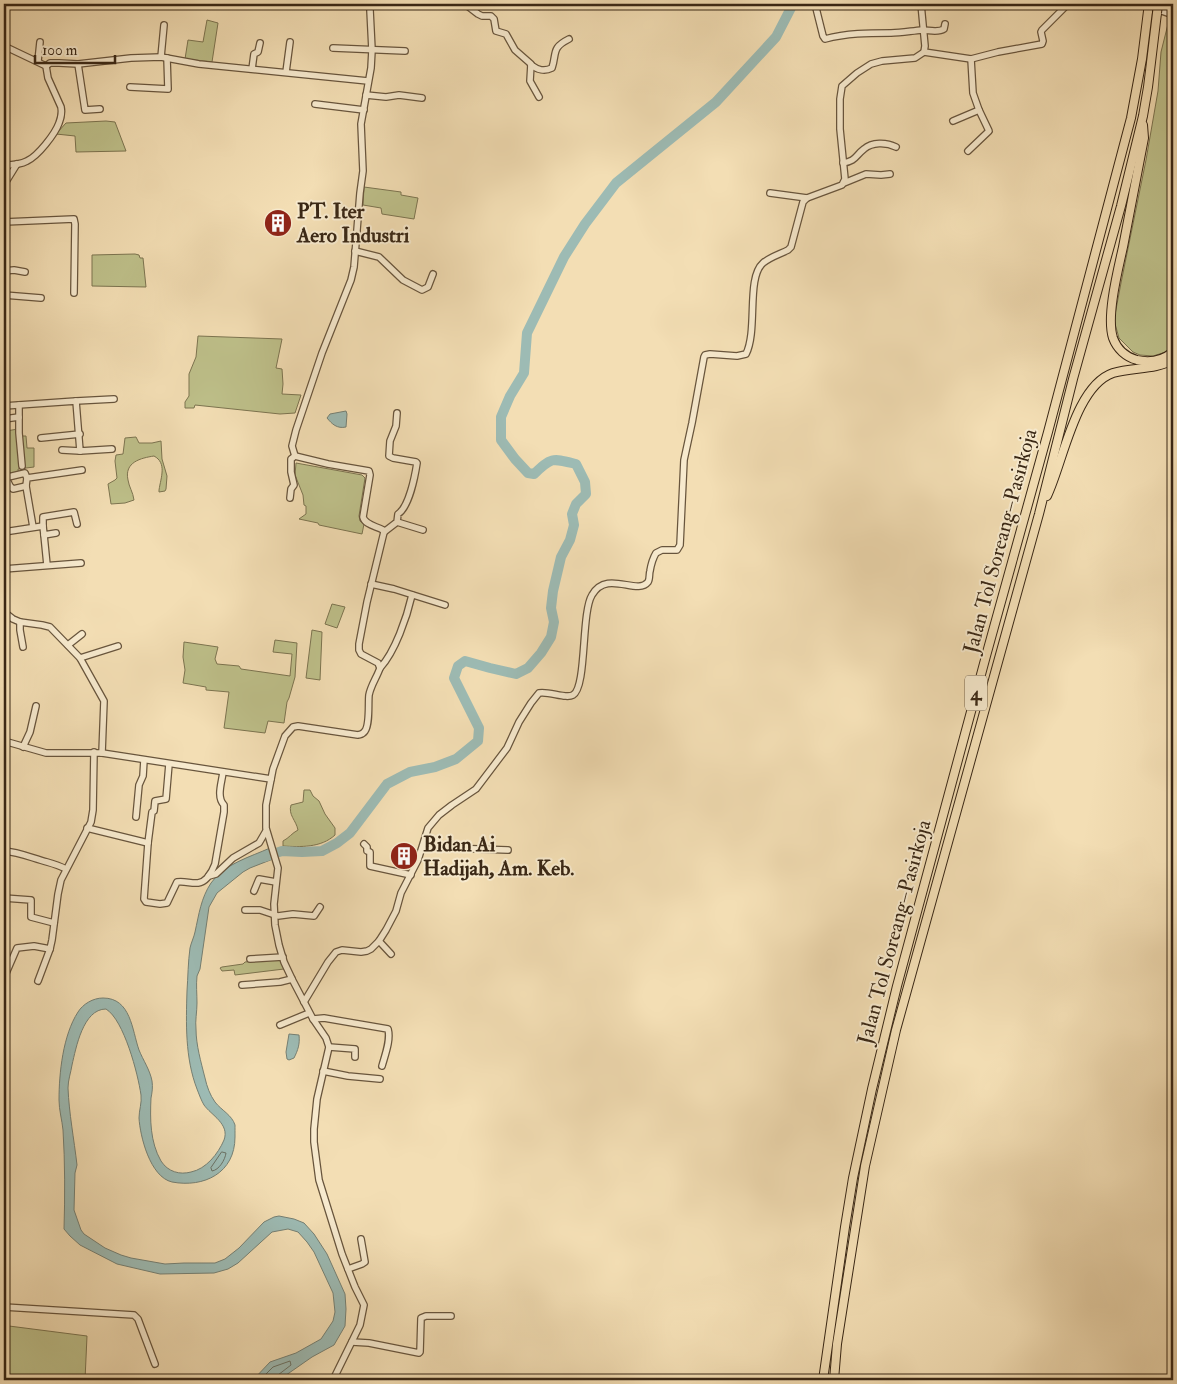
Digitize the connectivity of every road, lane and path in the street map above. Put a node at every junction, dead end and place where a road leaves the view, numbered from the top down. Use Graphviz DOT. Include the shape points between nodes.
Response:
graph roads {
  1 [pos="371,4"];
  2 [pos="465,4"];
  3 [pos="815,4"];
  4 [pos="921,4"];
  5 [pos="1068,4"];
  6 [pos="1142,4"];
  7 [pos="1158,4"];
  8 [pos="1170,4"];
  9 [pos="1173,5"];
  10 [pos="1149,7"];
  11 [pos="1173,15"];
  12 [pos="945,24"];
  13 [pos="164,25"];
  14 [pos="924,30"];
  15 [pos="569,39"];
  16 [pos="40,42"];
  17 [pos="290,42"];
  18 [pos="260,43"];
  19 [pos="4,46"];
  20 [pos="333,48"];
  21 [pos="372,50"];
  22 [pos="405,51"];
  23 [pos="924,52"];
  24 [pos="164,58"];
  25 [pos="971,59"];
  26 [pos="38,61"];
  27 [pos="78,64"];
  28 [pos="531,65"];
  29 [pos="46,66"];
  30 [pos="252,69"];
  31 [pos="286,72"];
  32 [pos="368,82"];
  33 [pos="130,87"];
  34 [pos="366,95"];
  35 [pos="539,97"];
  36 [pos="422,98"];
  37 [pos="315,104"];
  38 [pos="100,109"];
  39 [pos="364,110"];
  40 [pos="979,110"];
  41 [pos="1142,116"];
  42 [pos="953,121"];
  43 [pos="896,146"];
  44 [pos="968,150"];
  45 [pos="843,163"];
  46 [pos="18,164"];
  47 [pos="4,165"];
  48 [pos="890,174"];
  49 [pos="844,183"];
  50 [pos="4,185"];
  51 [pos="770,192"];
  52 [pos="807,198"];
  53 [pos="4,222"];
  54 [pos="355,251"];
  55 [pos="4,271"];
  56 [pos="26,272"];
  57 [pos="433,274"];
  58 [pos="74,293"];
  59 [pos="4,295"];
  60 [pos="41,298"];
  61 [pos="1173,352"];
  62 [pos="1173,360"];
  63 [pos="114,399"];
  64 [pos="76,401"];
  65 [pos="19,405"];
  66 [pos="4,406"];
  67 [pos="397,412"];
  68 [pos="19,416"];
  69 [pos="4,419"];
  70 [pos="80,434"];
  71 [pos="41,438"];
  72 [pos="62,450"];
  73 [pos="112,450"];
  74 [pos="80,451"];
  75 [pos="295,456"];
  76 [pos="22,466"];
  77 [pos="82,470"];
  78 [pos="5,478"];
  79 [pos="27,478"];
  80 [pos="26,486"];
  81 [pos="290,498"];
  82 [pos="1039,514"];
  83 [pos="397,522"];
  84 [pos="77,524"];
  85 [pos="42,526"];
  86 [pos="33,527"];
  87 [pos="423,530"];
  88 [pos="4,532"];
  89 [pos="384,532"];
  90 [pos="56,533"];
  91 [pos="44,535"];
  92 [pos="81,563"];
  93 [pos="47,565"];
  94 [pos="4,568"];
  95 [pos="371,584"];
  96 [pos="412,595"];
  97 [pos="444,605"];
  98 [pos="4,612"];
  99 [pos="20,622"];
  100 [pos="82,634"];
  101 [pos="68,645"];
  102 [pos="118,646"];
  103 [pos="23,647"];
  104 [pos="80,658"];
  105 [pos="380,668"];
  106 [pos="36,706"];
  107 [pos="4,741"];
  108 [pos="25,747"];
  109 [pos="94,752"];
  110 [pos="102,753"];
  111 [pos="144,760"];
  112 [pos="169,764"];
  113 [pos="223,772"];
  114 [pos="271,779"];
  115 [pos="136,817"];
  116 [pos="87,828"];
  117 [pos="266,830"];
  118 [pos="148,843"];
  119 [pos="364,844"];
  120 [pos="424,844"];
  121 [pos="508,850"];
  122 [pos="4,851"];
  123 [pos="66,869"];
  124 [pos="411,875"];
  125 [pos="209,876"];
  126 [pos="276,882"];
  127 [pos="254,891"];
  128 [pos="4,898"];
  129 [pos="320,907"];
  130 [pos="245,910"];
  131 [pos="274,916"];
  132 [pos="54,923"];
  133 [pos="379,940"];
  134 [pos="50,949"];
  135 [pos="391,954"];
  136 [pos="283,957"];
  137 [pos="250,959"];
  138 [pos="4,978"];
  139 [pos="292,979"];
  140 [pos="38,981"];
  141 [pos="242,985"];
  142 [pos="304,1002"];
  143 [pos="309,1013"];
  144 [pos="313,1019"];
  145 [pos="280,1024"];
  146 [pos="329,1047"];
  147 [pos="356,1058"];
  148 [pos="382,1066"];
  149 [pos="323,1072"];
  150 [pos="380,1079"];
  151 [pos="361,1239"];
  152 [pos="348,1269"];
  153 [pos="4,1307"];
  154 [pos="451,1316"];
  155 [pos="352,1342"];
  156 [pos="155,1364"];
  157 [pos="333,1380"];
  158 [pos="823,1380"];
  159 [pos="834,1380"];
  1 -- 21 [label="street"];
  2 -- 28 [label="street" via="482,16 494,18 496,31 506,34 515,50"];
  3 -- 14 [label="street" via="824,38"];
  4 -- 14 [label="street"];
  5 -- 25 [label="street" via="1042,30 1042,44"];
  6 -- 11 [label="street"];
  7 -- 41 [label="highway, Jalan Tol Soreang–Pasirkoja / 4, bridge"];
  8 -- 9 [label="street"];
  10 -- 158 [label="highway, Jalan Tol Soreang–Pasirkoja / 4" via="1129,127 874,1080 846,1217"];
  12 -- 14 [label="street" via="940,31"];
  13 -- 24 [label="street"];
  14 -- 23 [label="street"];
  15 -- 28 [label="street" via="556,48 550,70 538,70"];
  16 -- 26 [label="street"];
  17 -- 31 [label="street"];
  18 -- 30 [label="street"];
  19 -- 26 [label="street"];
  20 -- 21 [label="street"];
  21 -- 22 [label="street"];
  21 -- 32 [label="street"];
  23 -- 25 [label="street"];
  23 -- 45 [label="street" via="915,58 871,64 842,86 840,128"];
  24 -- 27 [label="street"];
  24 -- 30 [label="street"];
  24 -- 33 [label="street" via="168,89"];
  25 -- 40 [label="street" via="973,93"];
  26 -- 29 [label="street"];
  27 -- 29 [label="street"];
  27 -- 38 [label="street" via="84,109"];
  28 -- 35 [label="street" via="530,80"];
  29 -- 46 [label="street" via="61,107 61,118 36,154"];
  30 -- 31 [label="street"];
  31 -- 32 [label="street"];
  32 -- 34 [label="street"];
  34 -- 36 [label="street"];
  34 -- 39 [label="street"];
  37 -- 39 [label="street"];
  39 -- 54 [label="street" via="360,124 363,171"];
  40 -- 42 [label="street"];
  40 -- 44 [label="street" via="989,131"];
  41 -- 61 [label="highway" via="1144,138 1110,323 1118,347 1130,357 1159,360"];
  41 -- 82 [label="highway, Jalan Tol Soreang–Pasirkoja / 4"];
  43 -- 45 [label="street" via="880,143 867,147 852,161"];
  45 -- 49 [label="street"];
  46 -- 47 [label="street"];
  46 -- 50 [label="street"];
  48 -- 49 [label="street" via="869,173"];
  49 -- 52 [label="street"];
  51 -- 52 [label="street"];
  52 -- 120 [label="street" via="802,202 791,247 763,263 755,273 752,334 746,354 710,354 702,361 684,460 679,548 656,552 646,584 611,583 598,587 589,600 577,690 568,696 539,693 519,722 507,748 476,789 439,815 428,828"];
  53 -- 58 [label="street" via="74,219"];
  54 -- 57 [label="street" via="377,256 403,280 422,290 428,286"];
  54 -- 75 [label="street" via="351,280 296,430 292,446"];
  55 -- 56 [label="street"];
  59 -- 60 [label="street"];
  62 -- 82 [label="highway" via="1112,374 1092,387 1075,418 1052,487"];
  63 -- 64 [label="street"];
  64 -- 65 [label="street"];
  64 -- 70 [label="street"];
  65 -- 66 [label="street"];
  65 -- 68 [label="street"];
  67 -- 83 [label="street" via="389,456 417,463 406,504 398,514"];
  68 -- 69 [label="street"];
  68 -- 76 [label="street"];
  70 -- 71 [label="street"];
  70 -- 74 [label="street"];
  72 -- 74 [label="street"];
  73 -- 74 [label="street"];
  75 -- 81 [label="street" via="291,459 294,485"];
  75 -- 89 [label="street" via="369,471 363,517 366,523"];
  77 -- 79 [label="street"];
  78 -- 79 [label="street" via="25,473"];
  78 -- 80 [label="street" via="13,488"];
  79 -- 80 [label="street"];
  80 -- 86 [label="street"];
  82 -- 159 [label="highway, Jalan Tol Soreang–Pasirkoja / 4" via="896,1030 864,1175"];
  83 -- 87 [label="street"];
  83 -- 89 [label="street"];
  84 -- 85 [label="street" via="74,512 42,518"];
  85 -- 86 [label="street"];
  85 -- 91 [label="street"];
  86 -- 88 [label="street"];
  89 -- 95 [label="street"];
  90 -- 91 [label="street"];
  91 -- 93 [label="street"];
  92 -- 93 [label="street"];
  93 -- 94 [label="street"];
  95 -- 96 [label="street"];
  95 -- 105 [label="street" via="359,650"];
  96 -- 97 [label="street"];
  96 -- 105 [label="street" via="396,642"];
  98 -- 99 [label="street"];
  99 -- 101 [label="street" via="47,626"];
  99 -- 103 [label="street"];
  100 -- 101 [label="street"];
  101 -- 104 [label="street"];
  102 -- 104 [label="street"];
  104 -- 110 [label="street" via="104,700"];
  105 -- 114 [label="street" via="371,689 364,732 358,735 293,727 284,739"];
  106 -- 108 [label="street"];
  107 -- 108 [label="street"];
  108 -- 109 [label="street" via="52,753"];
  109 -- 110 [label="street"];
  109 -- 116 [label="street" via="93,810"];
  110 -- 111 [label="street"];
  111 -- 112 [label="street"];
  111 -- 115 [label="street"];
  112 -- 113 [label="street"];
  112 -- 118 [label="street" via="166,799 155,801"];
  113 -- 114 [label="street"];
  113 -- 125 [label="street" via="220,800 224,812 215,864"];
  114 -- 117 [label="street"];
  116 -- 118 [label="street"];
  116 -- 123 [label="street"];
  117 -- 125 [label="street" via="259,843"];
  117 -- 126 [label="street" via="278,864"];
  118 -- 125 [label="street" via="146,902 166,904 177,882 198,884"];
  119 -- 124 [label="street" via="370,852 370,866"];
  120 -- 121 [label="street"];
  120 -- 124 [label="street"];
  122 -- 123 [label="street" via="27,855"];
  123 -- 132 [label="street"];
  124 -- 133 [label="street" via="391,922"];
  126 -- 127 [label="street" via="259,879"];
  126 -- 131 [label="street"];
  128 -- 132 [label="street" via="31,900 31,917"];
  129 -- 131 [label="street" via="314,916"];
  130 -- 131 [label="street" via="260,910"];
  131 -- 136 [label="street"];
  132 -- 134 [label="street"];
  133 -- 135 [label="street"];
  133 -- 142 [label="street" via="366,952 336,952"];
  134 -- 138 [label="street" via="34,946 17,948"];
  134 -- 140 [label="street"];
  136 -- 137 [label="street"];
  136 -- 139 [label="street"];
  139 -- 141 [label="street"];
  139 -- 142 [label="street"];
  142 -- 143 [label="street"];
  143 -- 144 [label="street"];
  143 -- 145 [label="street"];
  144 -- 146 [label="street"];
  144 -- 148 [label="street" via="388,1029"];
  146 -- 147 [label="street" via="355,1049"];
  146 -- 149 [label="street"];
  149 -- 150 [label="street"];
  149 -- 152 [label="street" via="314,1122 316,1162 321,1190"];
  151 -- 152 [label="street" via="365,1262"];
  152 -- 155 [label="street" via="364,1305"];
  153 -- 156 [label="street" via="134,1314"];
  154 -- 155 [label="street" via="421,1318 419,1353"];
  155 -- 157 [label="street"];
}
